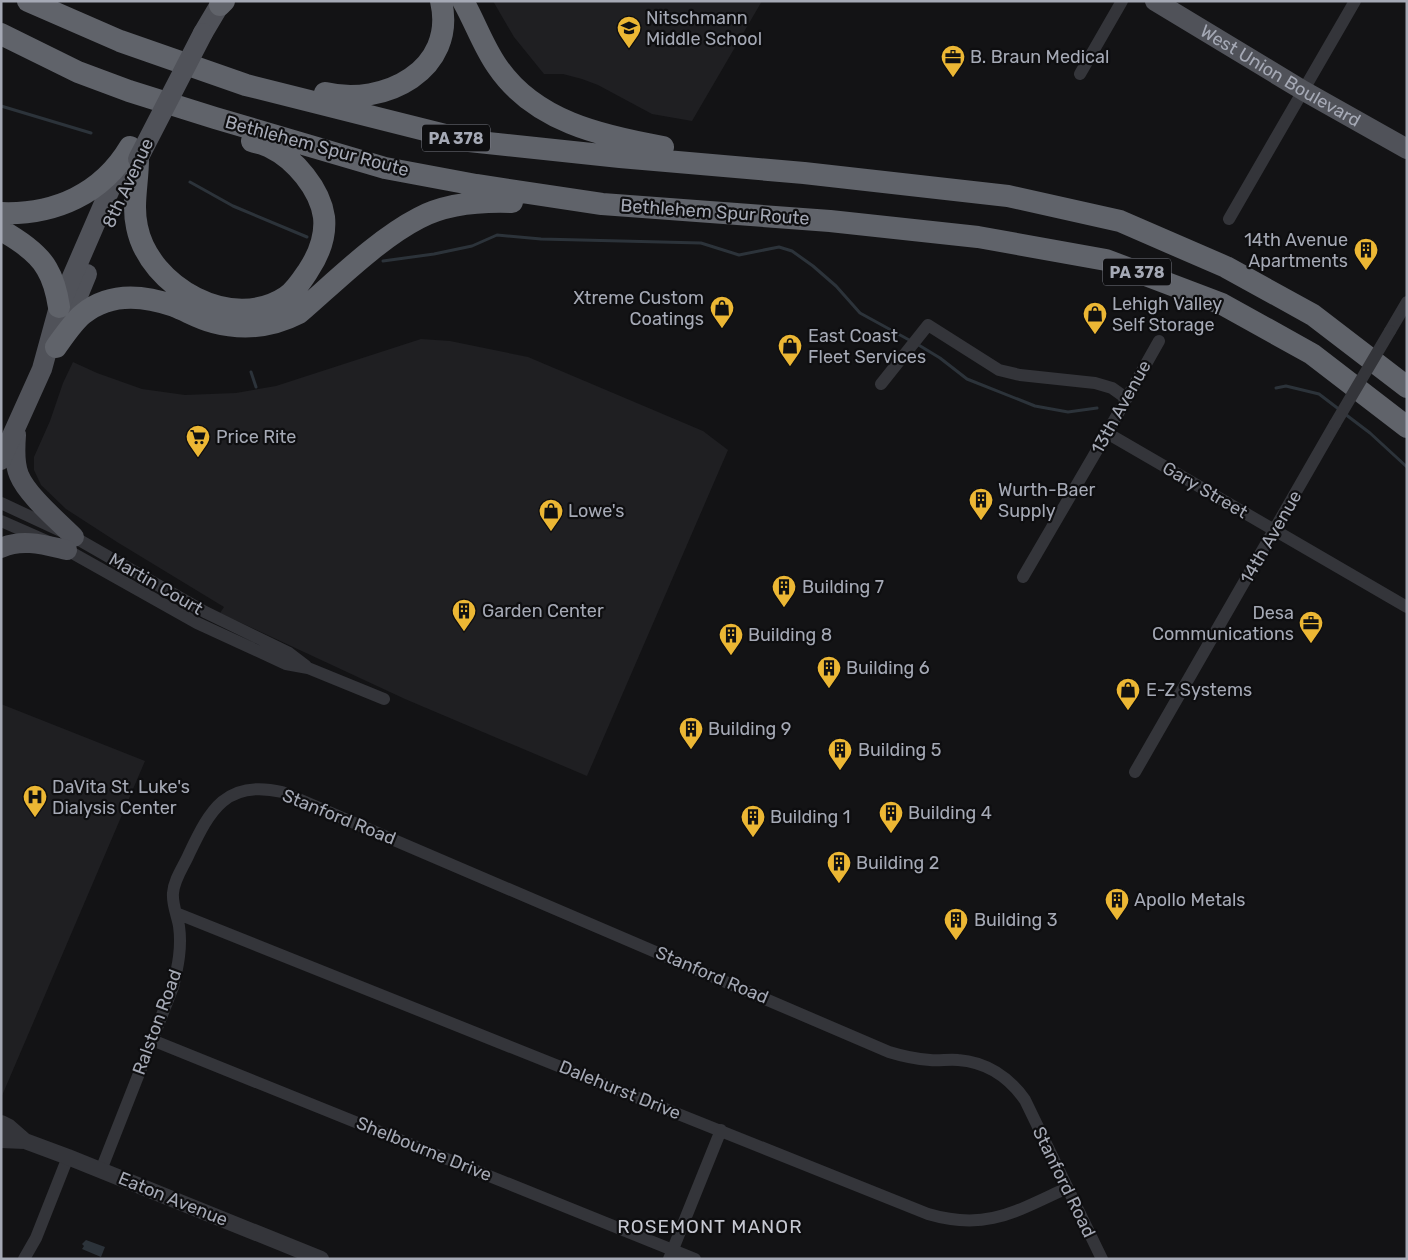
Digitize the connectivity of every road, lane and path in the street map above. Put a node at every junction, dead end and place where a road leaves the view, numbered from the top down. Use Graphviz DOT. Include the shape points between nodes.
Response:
graph roads {
  1 [pos="28,1"];
  2 [pos="441,1"];
  3 [pos="463,1"];
  4 [pos="1122,1"];
  5 [pos="1154,1"];
  6 [pos="1355,1"];
  7 [pos="217,2"];
  8 [pos="1,34"];
  9 [pos="120,41"];
  10 [pos="1080,74"];
  11 [pos="1304,90"];
  12 [pos="129,91"];
  13 [pos="1407,149"];
  14 [pos="134,153"];
  15 [pos="804,173"];
  16 [pos="602,204"];
  17 [pos="1,213"];
  18 [pos="1229,219"];
  19 [pos="1,230"];
  20 [pos="1407,302"];
  21 [pos="62,326"];
  22 [pos="1159,340"];
  23 [pos="881,384"];
  24 [pos="1407,387"];
  25 [pos="1126,398"];
  26 [pos="17,426"];
  27 [pos="1407,427"];
  28 [pos="1107,433"];
  29 [pos="1,460"];
  30 [pos="1,503"];
  31 [pos="1,521"];
  32 [pos="1274,531"];
  33 [pos="70,543"];
  34 [pos="1,548"];
  35 [pos="1024,577"];
  36 [pos="1407,607"];
  37 [pos="384,699"];
  38 [pos="1135,772"];
  39 [pos="230,796"];
  40 [pos="176,912"];
  41 [pos="152,1040"];
  42 [pos="1,1123"];
  43 [pos="721,1130"];
  44 [pos="1,1140"];
  45 [pos="24,1141"];
  46 [pos="68,1157"];
  47 [pos="101,1170"];
  48 [pos="1067,1188"];
  49 [pos="671,1254"];
  50 [pos="24,1259"];
  51 [pos="321,1259"];
  52 [pos="695,1259"];
  53 [pos="1102,1259"];
  1 -- 9 [label="highway, PA 378"];
  2 -- 9 [label="highway" via="443,31 428,65 401,84 370,95 334,95"];
  3 -- 15 [label="highway" via="488,51 508,80 534,104 560,119 619,139"];
  4 -- 10 [label="street"];
  5 -- 11 [label="main road, West Union Boulevard"];
  6 -- 11 [label="street"];
  7 -- 14 [label="main road, 8th Avenue" via="198,31"];
  8 -- 12 [label="highway, Bethlehem Spur Route / PA 378" via="78,72"];
  9 -- 15 [label="highway, PA 378" via="246,85 469,141"];
  11 -- 13 [label="main road, West Union Boulevard"];
  11 -- 18 [label="street"];
  12 -- 14 [label="highway" via="199,122 270,147 297,167 313,189 324,217 315,262 296,289 264,307 235,309 207,304 186,292 154,265 137,229"];
  12 -- 16 [label="highway, Bethlehem Spur Route / PA 378" via="384,168"];
  14 -- 17 [label="highway" via="122,160 92,190 78,197 27,212"];
  14 -- 21 [label="main road, 8th Avenue" via="118,170"];
  15 -- 24 [label="highway, PA 378" via="1008,196 1120,221 1226,267 1313,315"];
  16 -- 21 [label="highway" via="486,201 437,210 419,217 386,239 299,313 268,325 249,327 212,322 172,306 131,296 113,298"];
  16 -- 27 [label="highway, Bethlehem Spur Route / PA 378" via="830,221 968,236 1106,260 1222,304 1312,354"];
  19 -- 21 [label="highway" via="27,248 47,268"];
  20 -- 32 [label="street, 14th Avenue, bridge"];
  21 -- 26 [label="main road, 8th Avenue"];
  22 -- 25 [label="street, 13th Avenue"];
  23 -- 25 [label="street" via="928,325 999,370 1095,383 1112,388"];
  25 -- 28 [label="street, 13th Avenue"];
  26 -- 29 [label="main road, 8th Avenue"];
  26 -- 33 [label="main road" via="19,475"];
  28 -- 32 [label="street, Gary Street"];
  28 -- 35 [label="street, 13th Avenue"];
  30 -- 33 [label="street, Martin Court"];
  31 -- 33 [label="street, Martin Court"];
  32 -- 36 [label="street, Gary Street"];
  32 -- 38 [label="street, 14th Avenue"];
  33 -- 34 [label="main road" via="20,542"];
  33 -- 37 [label="street, Martin Court" via="289,653 308,668"];
  39 -- 40 [label="street, Ralston Road" via="212,811 204,823 174,885"];
  39 -- 48 [label="street, Stanford Road" via="257,788 282,792 888,1052 986,1066 1009,1081 1025,1100"];
  40 -- 41 [label="street, Ralston Road" via="179,962"];
  40 -- 43 [label="street, Dalehurst Drive"];
  41 -- 47 [label="street, Ralston Road"];
  41 -- 49 [label="street, Shelbourne Drive"];
  42 -- 45 [label="street, Eaton Avenue"];
  43 -- 48 [label="street, Dalehurst Drive" via="947,1219 986,1220 1005,1216"];
  43 -- 49 [label="street"];
  44 -- 45 [label="street, Eaton Avenue"];
  45 -- 46 [label="street, Eaton Avenue"];
  46 -- 47 [label="street, Eaton Avenue"];
  46 -- 50 [label="street" via="36,1238"];
  47 -- 51 [label="street, Eaton Avenue"];
  48 -- 53 [label="street, Stanford Road"];
  49 -- 52 [label="street, Shelbourne Drive"];
}
